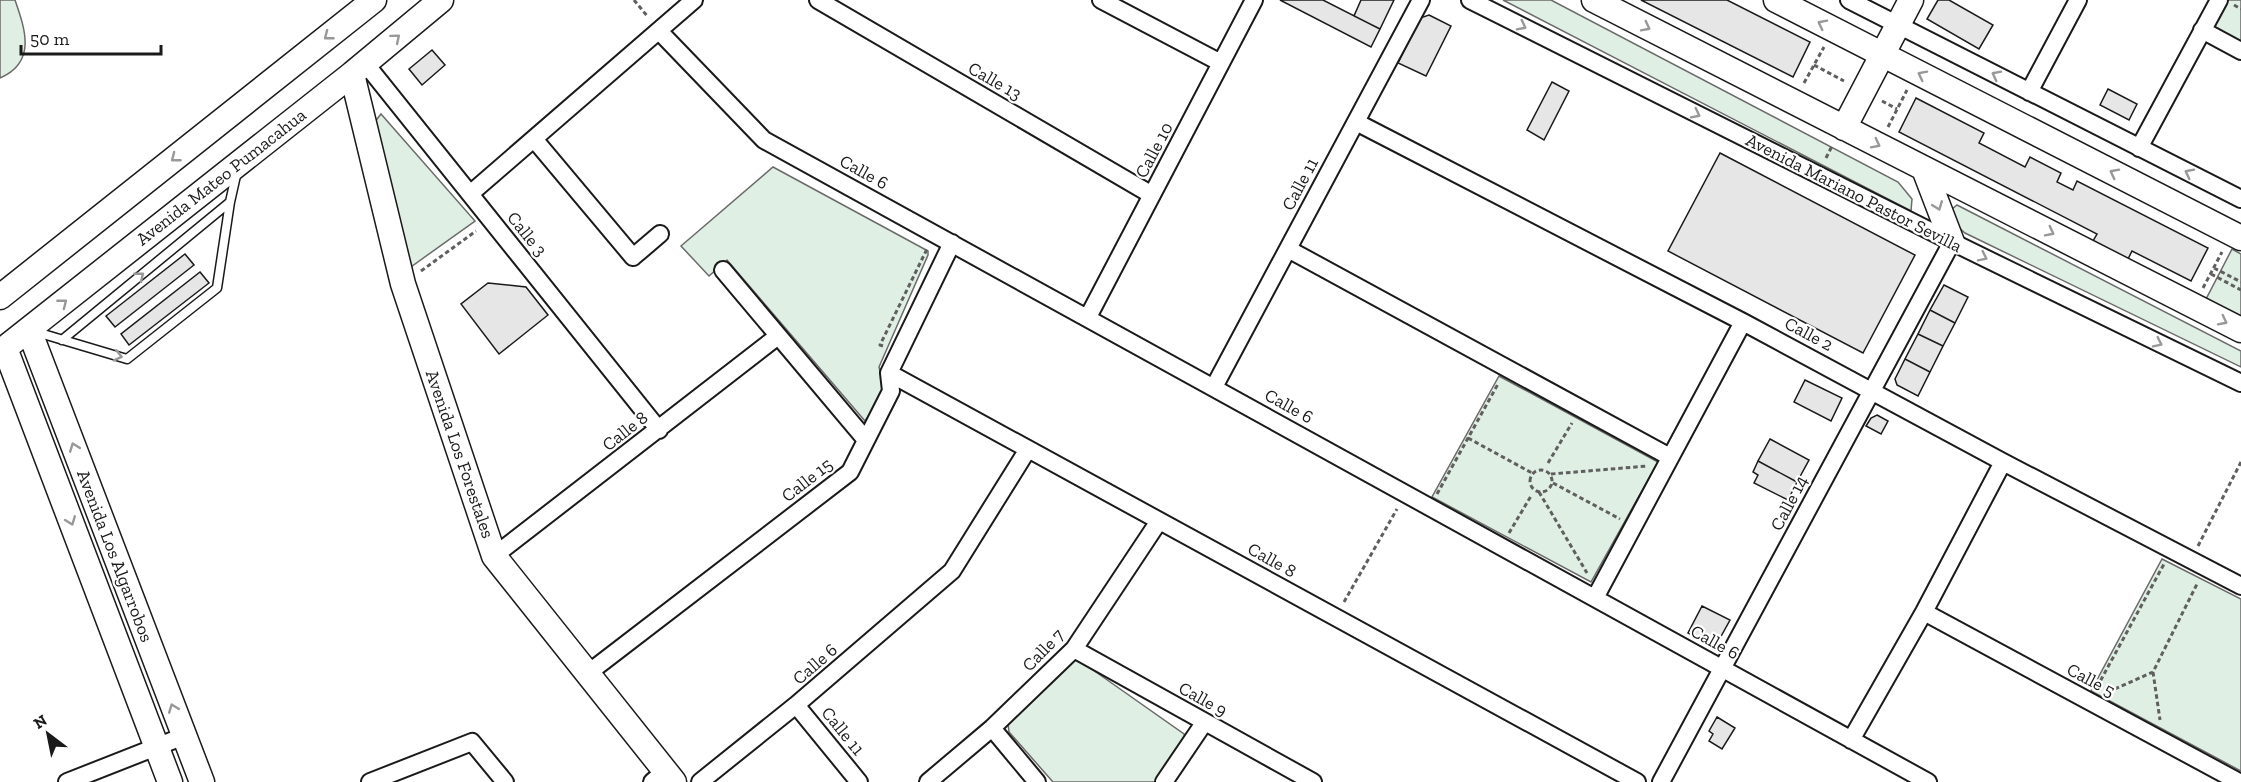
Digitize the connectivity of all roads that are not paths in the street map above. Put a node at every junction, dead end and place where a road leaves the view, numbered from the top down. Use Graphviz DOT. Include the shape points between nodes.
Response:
graph roads {
  1 [pos="374,0"];
  2 [pos="441,0"];
  3 [pos="694,0"];
  4 [pos="818,0"];
  5 [pos="1101,0"];
  6 [pos="1254,0"];
  7 [pos="1421,0"];
  8 [pos="1470,0"];
  9 [pos="1594,0"];
  10 [pos="1776,0"];
  11 [pos="1849,0"];
  12 [pos="1911,0"];
  13 [pos="2078,0"];
  14 [pos="2219,0"];
  15 [pos="1892,14"];
  16 [pos="2202,30"];
  17 [pos="659,31"];
  18 [pos="1875,51"];
  19 [pos="2241,51"];
  20 [pos="1221,63"];
  21 [pos="359,68"];
  22 [pos="2029,92"];
  23 [pos="1356,122"];
  24 [pos="1837,129"];
  25 [pos="534,139"];
  26 [pos="2139,148"];
  27 [pos="239,162"];
  28 [pos="1924,169"];
  29 [pos="2239,193"];
  30 [pos="470,194"];
  31 [pos="1152,195"];
  32 [pos="230,202"];
  33 [pos="660,234"];
  34 [pos="2236,236"];
  35 [pos="952,243"];
  36 [pos="1952,243"];
  37 [pos="1288,249"];
  38 [pos="723,270"];
  39 [pos="0,297"];
  40 [pos="1088,317"];
  41 [pos="1743,322"];
  42 [pos="29,330"];
  43 [pos="2241,330"];
  44 [pos="778,336"];
  45 [pos="62,340"];
  46 [pos="2,350"];
  47 [pos="889,373"];
  48 [pos="2241,383"];
  49 [pos="1215,387"];
  50 [pos="1872,390"];
  51 [pos="659,430"];
  52 [pos="866,440"];
  53 [pos="1028,449"];
  54 [pos="1671,457"];
  55 [pos="2003,462"];
  56 [pos="1159,521"];
  57 [pos="494,556"];
  58 [pos="2241,586"];
  59 [pos="1595,598"];
  60 [pos="1924,612"];
  61 [pos="1074,649"];
  62 [pos="1722,668"];
  63 [pos="587,674"];
  64 [pos="796,705"];
  65 [pos="1204,723"];
  66 [pos="992,728"];
  67 [pos="184,736"];
  68 [pos="1851,740"];
  69 [pos="157,747"];
  70 [pos="663,778"];
  71 [pos="67,782"];
  72 [pos="170,782"];
  73 [pos="202,782"];
  74 [pos="370,782"];
  75 [pos="505,782"];
  76 [pos="700,782"];
  77 [pos="859,782"];
  78 [pos="928,782"];
  79 [pos="1037,782"];
  80 [pos="1164,782"];
  81 [pos="1313,782"];
  82 [pos="1637,782"];
  83 [pos="1661,782"];
  84 [pos="1928,782"];
  85 [pos="2240,782"];
  1 -- 39 [label="main road, one-way"];
  21 -- 2 [label="main road, Avenida Mateo Pumacahua, one-way"];
  3 -- 17 [label="street"];
  4 -- 31 [label="street, Calle 13"];
  5 -- 20 [label="street"];
  6 -- 20 [label="street, Calle 10"];
  7 -- 23 [label="street, Calle 11"];
  8 -- 36 [label="street, Avenida Mariano Pastor Sevilla, one-way"];
  9 -- 24 [label="main road, one-way" via="1794,102"];
  18 -- 10 [label="main road, one-way"];
  11 -- 15 [label="street"];
  12 -- 15 [label="main road"];
  13 -- 22 [label="street"];
  14 -- 16 [label="street"];
  15 -- 18 [label="main road"];
  22 -- 15 [label="street, one-way"];
  16 -- 19 [label="street"];
  16 -- 26 [label="street"];
  17 -- 25 [label="street"];
  17 -- 35 [label="street, Calle 6" via="764,140"];
  18 -- 24 [label="main road"];
  34 -- 18 [label="main road, one-way"];
  20 -- 31 [label="street, Calle 10"];
  21 -- 27 [label="main road, Avenida Mateo Pumacahua"];
  21 -- 30 [label="street, Calle 3"];
  21 -- 57 [label="main road, Avenida Los Forestales" via="403,284"];
  22 -- 26 [label="street"];
  23 -- 37 [label="street, Calle 11"];
  23 -- 41 [label="street, Calle 2"];
  24 -- 28 [label="main road, one-way"];
  25 -- 30 [label="street"];
  25 -- 33 [label="street" via="633,257"];
  29 -- 26 [label="street, one-way"];
  27 -- 32 [label="lane"];
  42 -- 27 [label="main road, Avenida Mateo Pumacahua, one-way"];
  28 -- 36 [label="main road, one-way"];
  28 -- 43 [label="main road, one-way"];
  30 -- 51 [label="street, Calle 3"];
  31 -- 40 [label="street, Calle 10"];
  45 -- 32 [label="lane, one-way"];
  45 -- 32 [label="lane, one-way" via="127,359 217,288"];
  35 -- 40 [label="street, Calle 6"];
  35 -- 47 [label="street, Calle 15"];
  36 -- 48 [label="street, Avenida Mariano Pastor Sevilla, one-way"];
  36 -- 50 [label="street, Calle 14"];
  37 -- 49 [label="street, Calle 11"];
  37 -- 54 [label="street"];
  38 -- 44 [label="street"];
  40 -- 49 [label="street, Calle 6"];
  41 -- 50 [label="street, Calle 2"];
  41 -- 54 [label="street"];
  42 -- 45 [label="lane"];
  42 -- 46 [label="main road, Avenida Mateo Pumacahua"];
  67 -- 42 [label="main road, Avenida Los Algarrobos, one-way"];
  44 -- 51 [label="street, Calle 8"];
  44 -- 52 [label="street"];
  46 -- 69 [label="main road, Avenida Los Algarrobos, one-way"];
  47 -- 52 [label="street, Calle 15" via="891,391"];
  47 -- 53 [label="street, Calle 8"];
  49 -- 59 [label="street, Calle 6"];
  50 -- 55 [label="street, Calle 2"];
  50 -- 62 [label="street, Calle 14"];
  51 -- 57 [label="street, Calle 8"];
  52 -- 63 [label="street, Calle 15" via="850,472"];
  53 -- 56 [label="street, Calle 8"];
  53 -- 64 [label="street, Calle 6" via="952,571"];
  54 -- 59 [label="street"];
  55 -- 58 [label="street, Calle 2"];
  55 -- 60 [label="street"];
  56 -- 61 [label="street, Calle 7"];
  56 -- 82 [label="street, Calle 8"];
  57 -- 63 [label="main road, Avenida Los Forestales"];
  59 -- 62 [label="street, Calle 6"];
  60 -- 68 [label="street"];
  60 -- 85 [label="street, Calle 5" via="2091,696"];
  61 -- 65 [label="street, Calle 9"];
  61 -- 66 [label="street, Calle 7"];
  62 -- 68 [label="street, Calle 6"];
  62 -- 83 [label="street, Calle 14"];
  63 -- 70 [label="main road, Avenida Los Forestales"];
  64 -- 76 [label="street, Calle 6"];
  64 -- 77 [label="street, Calle 11"];
  65 -- 80 [label="street"];
  65 -- 81 [label="street, Calle 9"];
  66 -- 78 [label="street, Calle 7"];
  66 -- 79 [label="street"];
  67 -- 69 [label="street"];
  67 -- 73 [label="main road, Avenida Los Algarrobos"];
  68 -- 84 [label="street, Calle 6"];
  69 -- 71 [label="street"];
  69 -- 72 [label="main road, Avenida Los Algarrobos"];
  74 -- 75 [label="street" via="472,742"];
}
